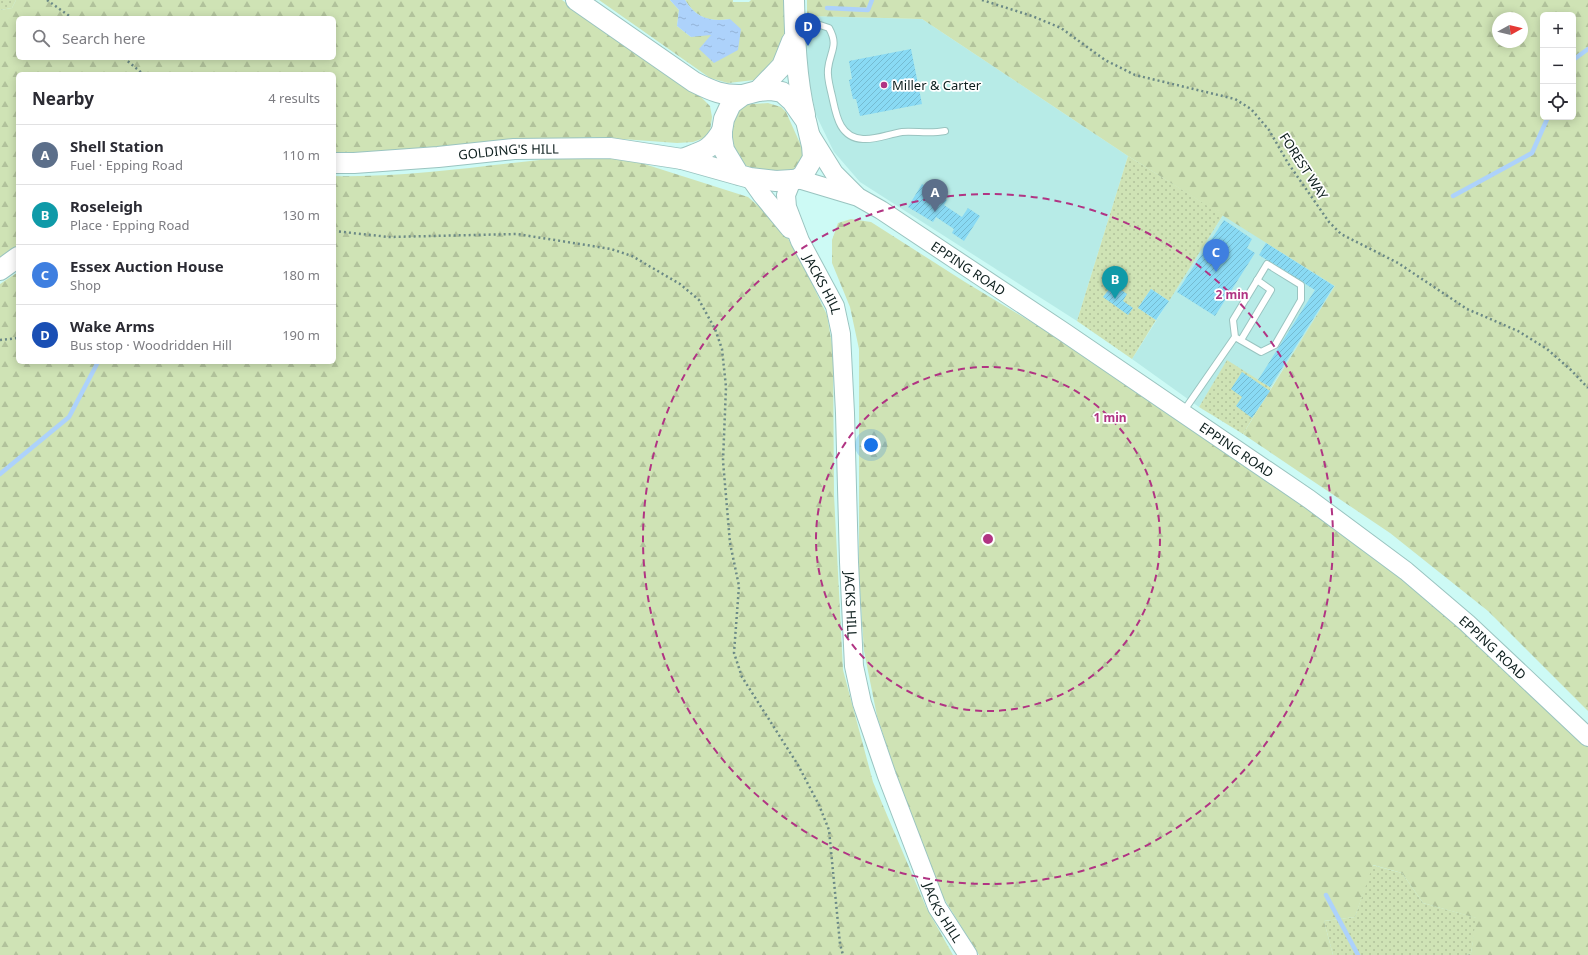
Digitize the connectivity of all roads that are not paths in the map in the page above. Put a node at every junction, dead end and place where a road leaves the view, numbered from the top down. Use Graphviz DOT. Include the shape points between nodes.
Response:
graph roads {
  1 [pos="576,0"];
  2 [pos="794,0"];
  3 [pos="795,28"];
  4 [pos="694,82"];
  5 [pos="750,93"];
  6 [pos="723,125"];
  7 [pos="808,127"];
  8 [pos="945,131"];
  9 [pos="682,159"];
  10 [pos="336,163"];
  11 [pos="745,177"];
  12 [pos="795,179"];
  13 [pos="858,197"];
  14 [pos="800,241"];
  15 [pos="16,258"];
  16 [pos="0,270"];
  17 [pos="1257,280"];
  18 [pos="1235,337"];
  19 [pos="1241,340"];
  20 [pos="1182,413"];
  21 [pos="1588,737"];
  22 [pos="968,955"];
  1 -- 4 [label="main road"];
  2 -- 3 [label="main road"];
  3 -- 5 [label="main road" via="782,66"];
  3 -- 7 [label="main road" via="799,88"];
  3 -- 8 [label="lane" via="825,26 834,37 828,76 837,120 847,133 861,139 871,139 906,132"];
  4 -- 5 [label="main road" via="728,96"];
  4 -- 6 [label="main road" via="719,106"];
  5 -- 6 [label="main road" via="731,104"];
  5 -- 7 [label="main road" via="770,90 782,92 792,101"];
  6 -- 9 [label="main road" via="714,143"];
  6 -- 11 [label="main road" via="724,150"];
  7 -- 12 [label="main road" via="813,158 803,175"];
  7 -- 13 [label="main road, EPPING ROAD" via="834,173"];
  9 -- 10 [label="main road, GOLDING'S HILL" via="610,148 514,149 400,160"];
  9 -- 11 [label="main road, GOLDING'S HILL"];
  11 -- 12 [label="main road" via="776,181"];
  11 -- 14 [label="main road"];
  12 -- 13 [label="main road, EPPING ROAD"];
  12 -- 14 [label="main road" via="786,195 787,207"];
  13 -- 20 [label="main road, EPPING ROAD"];
  14 -- 22 [label="main road, JACKS HILL" via="835,306 841,334 854,666 862,703 886,776 937,907"];
  15 -- 16 [label="main road"];
  17 -- 18 [label="lane" via="1233,320"];
  17 -- 19 [label="lane" via="1272,290"];
  17 -- 19 [label="lane" via="1267,264 1301,285 1302,300 1275,345 1261,352"];
  18 -- 19 [label="lane"];
  18 -- 20 [label="lane"];
  20 -- 21 [label="main road, EPPING ROAD" via="1309,499 1406,570 1467,623"];
}
